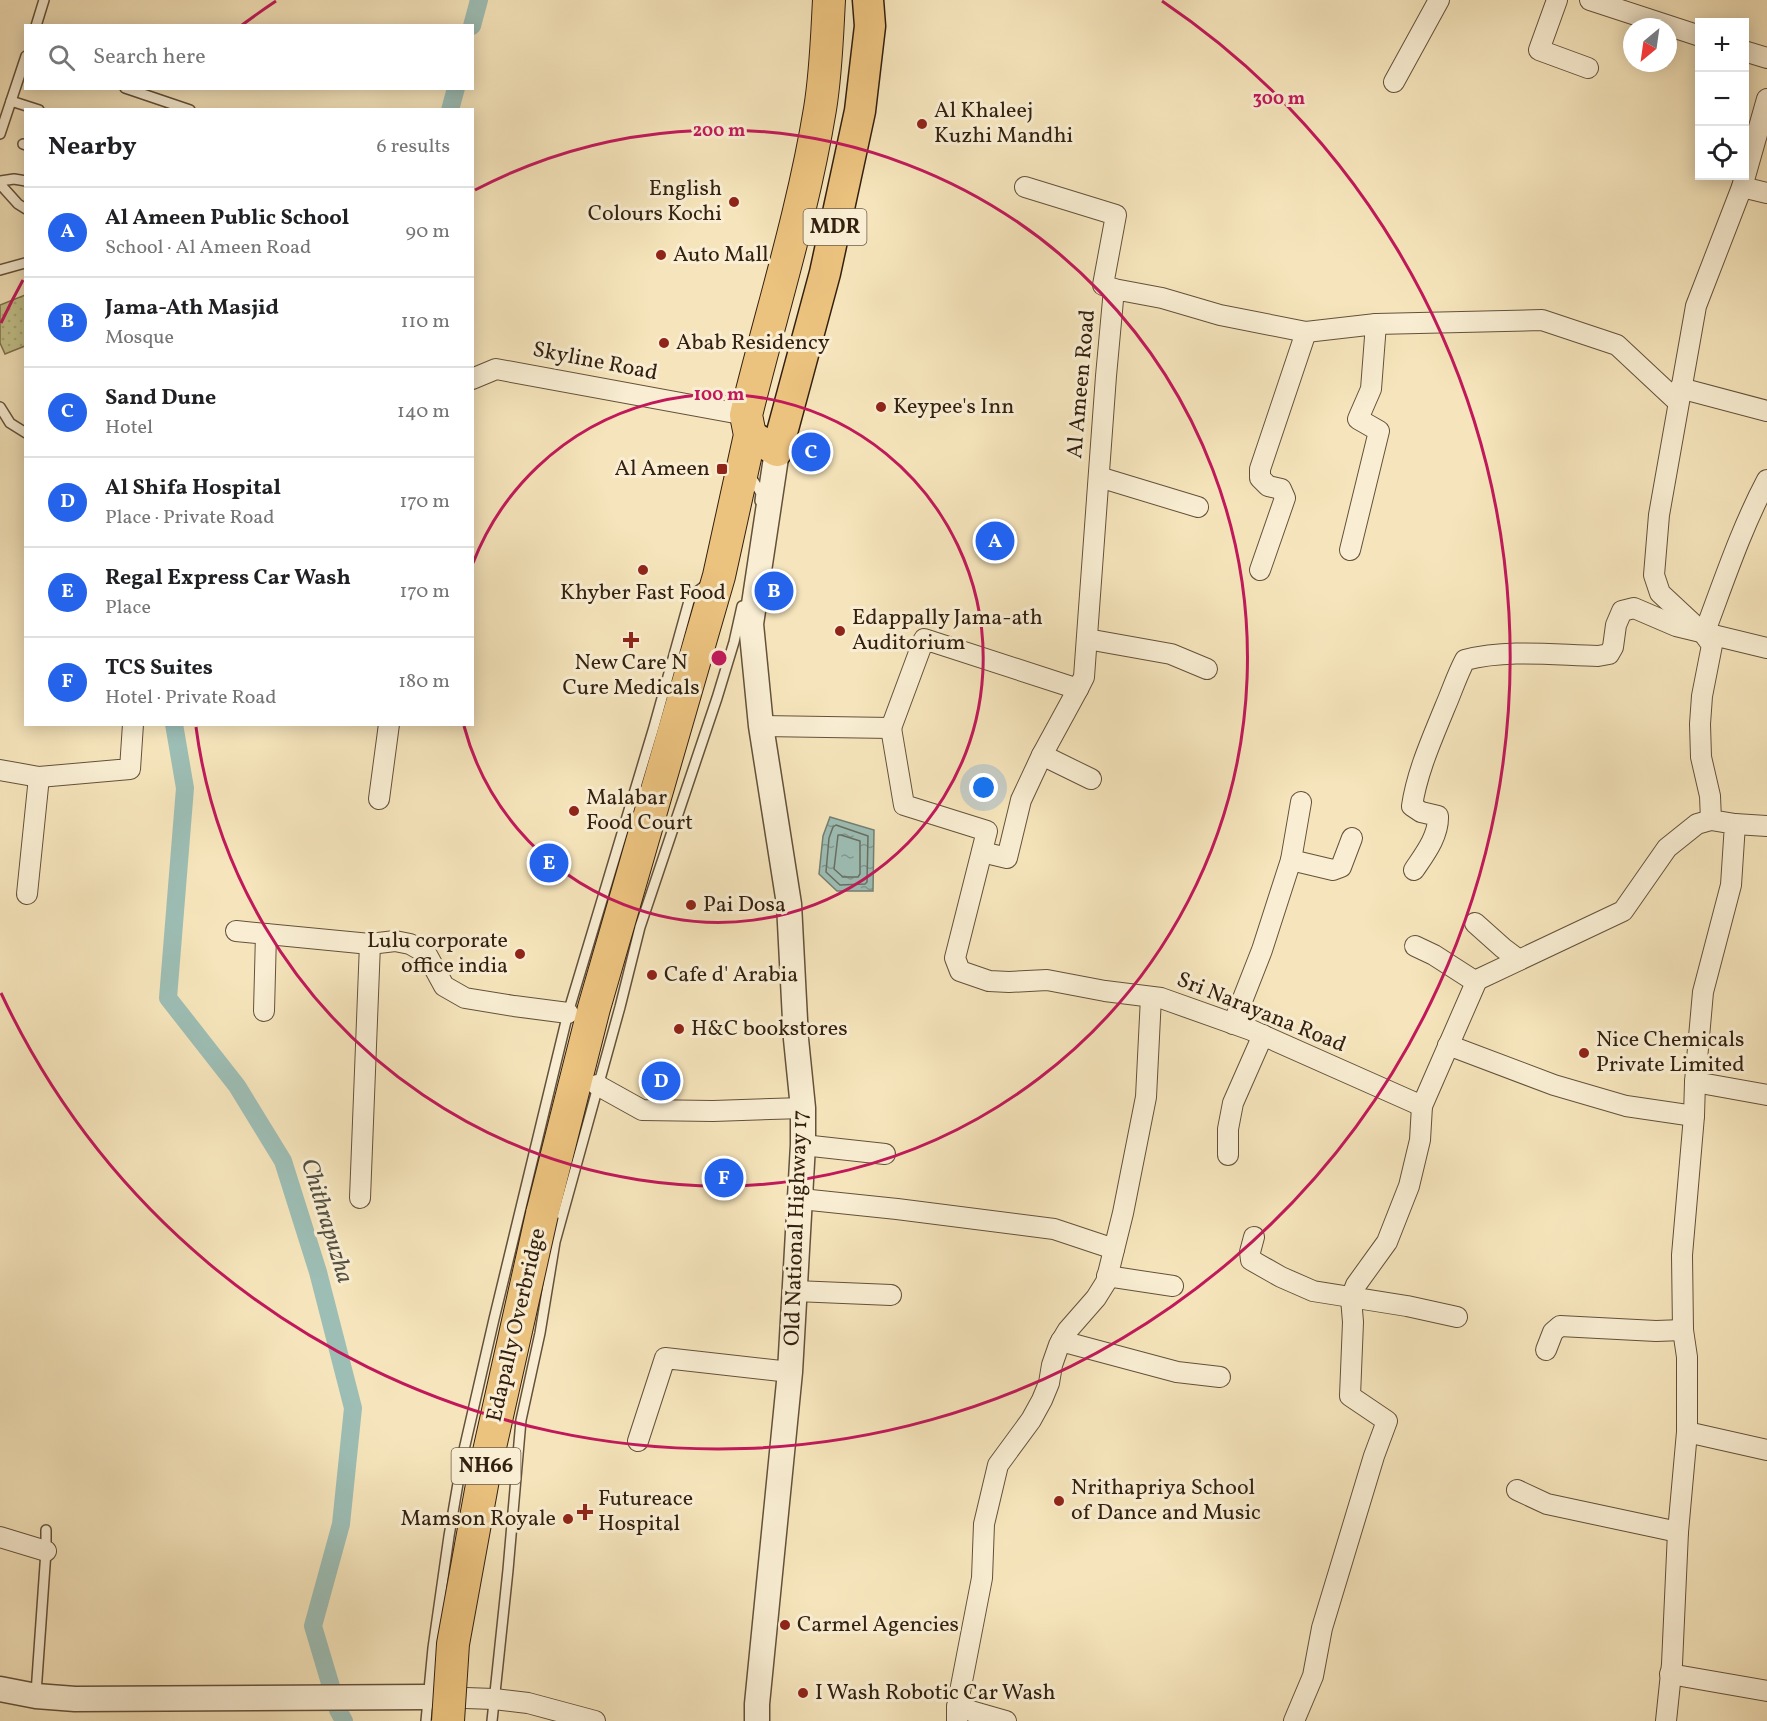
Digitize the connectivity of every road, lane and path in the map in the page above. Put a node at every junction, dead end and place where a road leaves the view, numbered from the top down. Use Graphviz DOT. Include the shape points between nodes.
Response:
graph roads {
  1 [pos="44,0"];
  2 [pos="830,0"];
  3 [pos="848,0"];
  4 [pos="868,0"];
  5 [pos="1439,0"];
  6 [pos="1557,0"];
  7 [pos="1590,0"];
  8 [pos="37,24"];
  9 [pos="1695,34"];
  10 [pos="1749,53"];
  11 [pos="1767,58"];
  12 [pos="24,59"];
  13 [pos="1588,68"];
  14 [pos="1394,82"];
  15 [pos="131,90"];
  16 [pos="1767,99"];
  17 [pos="11,101"];
  18 [pos="33,108"];
  19 [pos="184,108"];
  20 [pos="0,134"];
  21 [pos="24,180"];
  22 [pos="0,182"];
  23 [pos="1025,187"];
  24 [pos="1742,187"];
  25 [pos="1767,193"];
  26 [pos="24,208"];
  27 [pos="24,263"];
  28 [pos="0,270"];
  29 [pos="1114,289"];
  30 [pos="1376,324"];
  31 [pos="1306,332"];
  32 [pos="474,378"];
  33 [pos="1679,395"];
  34 [pos="0,407"];
  35 [pos="1767,411"];
  36 [pos="748,425"];
  37 [pos="24,432"];
  38 [pos="777,451"];
  39 [pos="744,465"];
  40 [pos="1099,477"];
  41 [pos="1767,480"];
  42 [pos="1198,507"];
  43 [pos="1350,550"];
  44 [pos="1260,570"];
  45 [pos="719,576"];
  46 [pos="746,591"];
  47 [pos="744,601"];
  48 [pos="1704,634"];
  49 [pos="1087,639"];
  50 [pos="1767,648"];
  51 [pos="1207,669"];
  52 [pos="1078,689"];
  53 [pos="133,726"];
  54 [pos="389,726"];
  55 [pos="761,726"];
  56 [pos="891,728"];
  57 [pos="1042,755"];
  58 [pos="0,770"];
  59 [pos="39,777"];
  60 [pos="1091,779"];
  61 [pos="380,799"];
  62 [pos="1301,802"];
  63 [pos="1711,820"];
  64 [pos="1735,824"];
  65 [pos="1767,826"];
  66 [pos="1352,838"];
  67 [pos="982,852"];
  68 [pos="1291,860"];
  69 [pos="1414,870"];
  70 [pos="27,894"];
  71 [pos="1475,923"];
  72 [pos="236,931"];
  73 [pos="266,934"];
  74 [pos="370,944"];
  75 [pos="1415,946"];
  76 [pos="1519,960"];
  77 [pos="1476,982"];
  78 [pos="1151,997"];
  79 [pos="264,1011"];
  80 [pos="568,1013"];
  81 [pos="1233,1024"];
  82 [pos="1263,1035"];
  83 [pos="1448,1045"];
  84 [pos="1695,1082"];
  85 [pos="597,1085"];
  86 [pos="1767,1095"];
  87 [pos="1422,1106"];
  88 [pos="803,1108"];
  89 [pos="1694,1116"];
  90 [pos="803,1144"];
  91 [pos="885,1154"];
  92 [pos="1228,1155"];
  93 [pos="360,1198"];
  94 [pos="801,1199"];
  95 [pos="1254,1237"];
  96 [pos="1114,1249"];
  97 [pos="1107,1276"];
  98 [pos="1173,1286"];
  99 [pos="795,1291"];
  100 [pos="891,1295"];
  101 [pos="1351,1298"];
  102 [pos="1457,1317"];
  103 [pos="1683,1330"];
  104 [pos="1061,1341"];
  105 [pos="1546,1350"];
  106 [pos="790,1372"];
  107 [pos="1220,1377"];
  108 [pos="1687,1432"];
  109 [pos="638,1441"];
  110 [pos="1767,1450"];
  111 [pos="1517,1490"];
  112 [pos="46,1530"];
  113 [pos="1678,1532"];
  114 [pos="0,1537"];
  115 [pos="46,1551"];
  116 [pos="1670,1674"];
  117 [pos="0,1689"];
  118 [pos="1767,1691"];
  119 [pos="36,1696"];
  120 [pos="427,1697"];
  121 [pos="494,1699"];
  122 [pos="957,1714"];
  123 [pos="426,1721"];
  124 [pos="448,1721"];
  125 [pos="492,1721"];
  126 [pos="595,1721"];
  127 [pos="757,1721"];
  128 [pos="1006,1721"];
  129 [pos="1294,1721"];
  130 [pos="1666,1721"];
  1 -- 8 [label="lane"];
  2 -- 36 [label="highway, NH66" via="820,108"];
  3 -- 36 [label="highway, NH66" via="841,81 823,172 762,420"];
  4 -- 38 [label="main road, Old National Highway 17 / MDR" via="870,26 861,111 825,273"];
  5 -- 14 [label="street"];
  6 -- 13 [label="street" via="1539,50"];
  7 -- 9 [label="street"];
  10 -- 11 [label="street"];
  12 -- 17 [label="lane"];
  15 -- 19 [label="lane"];
  16 -- 24 [label="street"];
  17 -- 18 [label="lane"];
  17 -- 20 [label="lane"];
  21 -- 22 [label="lane" via="14,178"];
  22 -- 26 [label="lane"];
  23 -- 29 [label="street" via="1116,215 1103,285"];
  24 -- 25 [label="street"];
  24 -- 33 [label="street" via="1696,306"];
  27 -- 28 [label="lane"];
  29 -- 31 [label="street, Al Ameen Road"];
  29 -- 40 [label="street, Al Ameen Road"];
  30 -- 31 [label="street, Al Ameen Road"];
  30 -- 33 [label="street, Al Ameen Road" via="1542,320 1617,345"];
  30 -- 43 [label="street" via="1371,390 1358,419 1379,431"];
  31 -- 44 [label="street" via="1260,469 1260,478 1268,486 1281,489 1286,498"];
  32 -- 36 [label="street, Skyline Road" via="496,369"];
  33 -- 35 [label="street"];
  33 -- 48 [label="street" via="1659,515 1654,575 1660,593"];
  34 -- 37 [label="lane" via="10,423"];
  36 -- 38 [label="main road"];
  36 -- 39 [label="highway, NH66"];
  38 -- 55 [label="street, Old National Highway 17" via="751,624"];
  39 -- 45 [label="highway, NH66"];
  39 -- 46 [label="lane" via="761,493"];
  40 -- 42 [label="street"];
  40 -- 49 [label="street, Al Ameen Road"];
  41 -- 48 [label="street" via="1733,554"];
  45 -- 80 [label="lane" via="689,601"];
  45 -- 124 [label="highway, Edapally Overbridge / NH66, bridge" via="594,1008 542,1214 484,1474 453,1644"];
  47 -- 85 [label="lane" via="717,698 640,927"];
  48 -- 50 [label="street"];
  48 -- 63 [label="street" via="1712,645 1702,696 1701,757"];
  48 -- 69 [label="street" via="1634,608 1622,611 1609,654 1507,653 1465,660 1434,731 1414,792 1412,806 1438,816 1431,842"];
  49 -- 51 [label="street" via="1171,654"];
  49 -- 52 [label="street, Al Ameen Road" via="1084,677"];
  52 -- 56 [label="street" via="924,639"];
  52 -- 57 [label="street, Al Ameen Road"];
  53 -- 59 [label="street" via="130,769"];
  54 -- 61 [label="street"];
  55 -- 56 [label="street"];
  55 -- 88 [label="street, Old National Highway 17" via="789,904"];
  56 -- 67 [label="street, Sri Narayana Road" via="904,805 987,831"];
  57 -- 60 [label="street"];
  57 -- 67 [label="street, Al Ameen Road" via="1021,800 1007,858"];
  58 -- 59 [label="street"];
  59 -- 70 [label="street"];
  62 -- 68 [label="street"];
  63 -- 64 [label="street"];
  63 -- 76 [label="street" via="1697,824 1666,848 1623,911"];
  64 -- 65 [label="street"];
  64 -- 84 [label="street" via="1731,885 1704,992"];
  66 -- 68 [label="street" via="1341,867 1333,870"];
  67 -- 78 [label="street, Sri Narayana Road" via="955,958 960,970 989,981 1047,980"];
  68 -- 81 [label="street"];
  71 -- 76 [label="street"];
  72 -- 73 [label="street"];
  73 -- 74 [label="street"];
  73 -- 79 [label="street"];
  74 -- 80 [label="street" via="395,940 426,953 444,986 465,998"];
  74 -- 93 [label="street"];
  75 -- 77 [label="street"];
  76 -- 77 [label="street"];
  77 -- 83 [label="street"];
  78 -- 81 [label="street, Sri Narayana Road"];
  78 -- 96 [label="street" via="1146,1097"];
  80 -- 120 [label="lane" via="463,1454"];
  81 -- 82 [label="street, Sri Narayana Road"];
  82 -- 87 [label="street, Sri Narayana Road"];
  82 -- 92 [label="street" via="1233,1103"];
  83 -- 87 [label="street"];
  83 -- 89 [label="street" via="1554,1085 1626,1106"];
  84 -- 86 [label="street"];
  84 -- 89 [label="street"];
  85 -- 88 [label="street" via="642,1110"];
  85 -- 121 [label="lane" via="555,1242 521,1420"];
  87 -- 101 [label="street" via="1420,1140 1409,1186 1388,1242"];
  88 -- 90 [label="street, Old National Highway 17"];
  89 -- 103 [label="street" via="1682,1255"];
  90 -- 91 [label="street"];
  90 -- 94 [label="street, Old National Highway 17"];
  94 -- 96 [label="street" via="1054,1229"];
  94 -- 99 [label="street, Old National Highway 17"];
  95 -- 101 [label="street" via="1251,1260 1313,1292"];
  96 -- 97 [label="street"];
  97 -- 98 [label="street"];
  97 -- 104 [label="street" via="1096,1298"];
  99 -- 100 [label="street"];
  99 -- 106 [label="street, Old National Highway 17"];
  101 -- 102 [label="street"];
  101 -- 129 [label="street" via="1350,1396 1387,1421 1322,1628 1313,1676"];
  103 -- 105 [label="street" via="1560,1326 1553,1332"];
  103 -- 108 [label="street"];
  104 -- 107 [label="street" via="1177,1372"];
  104 -- 122 [label="street" via="1042,1400 999,1465 984,1524 982,1578"];
  106 -- 109 [label="street" via="665,1358"];
  106 -- 127 [label="street, Old National Highway 17"];
  108 -- 110 [label="street"];
  108 -- 113 [label="street"];
  111 -- 113 [label="street" via="1548,1504"];
  112 -- 115 [label="lane"];
  113 -- 116 [label="street"];
  114 -- 115 [label="street"];
  115 -- 119 [label="lane"];
  116 -- 118 [label="street"];
  116 -- 130 [label="street"];
  117 -- 119 [label="street"];
  119 -- 120 [label="street"];
  120 -- 121 [label="street"];
  120 -- 123 [label="lane"];
  121 -- 125 [label="lane"];
  121 -- 126 [label="street" via="528,1703"];
  122 -- 128 [label="street"];
}
